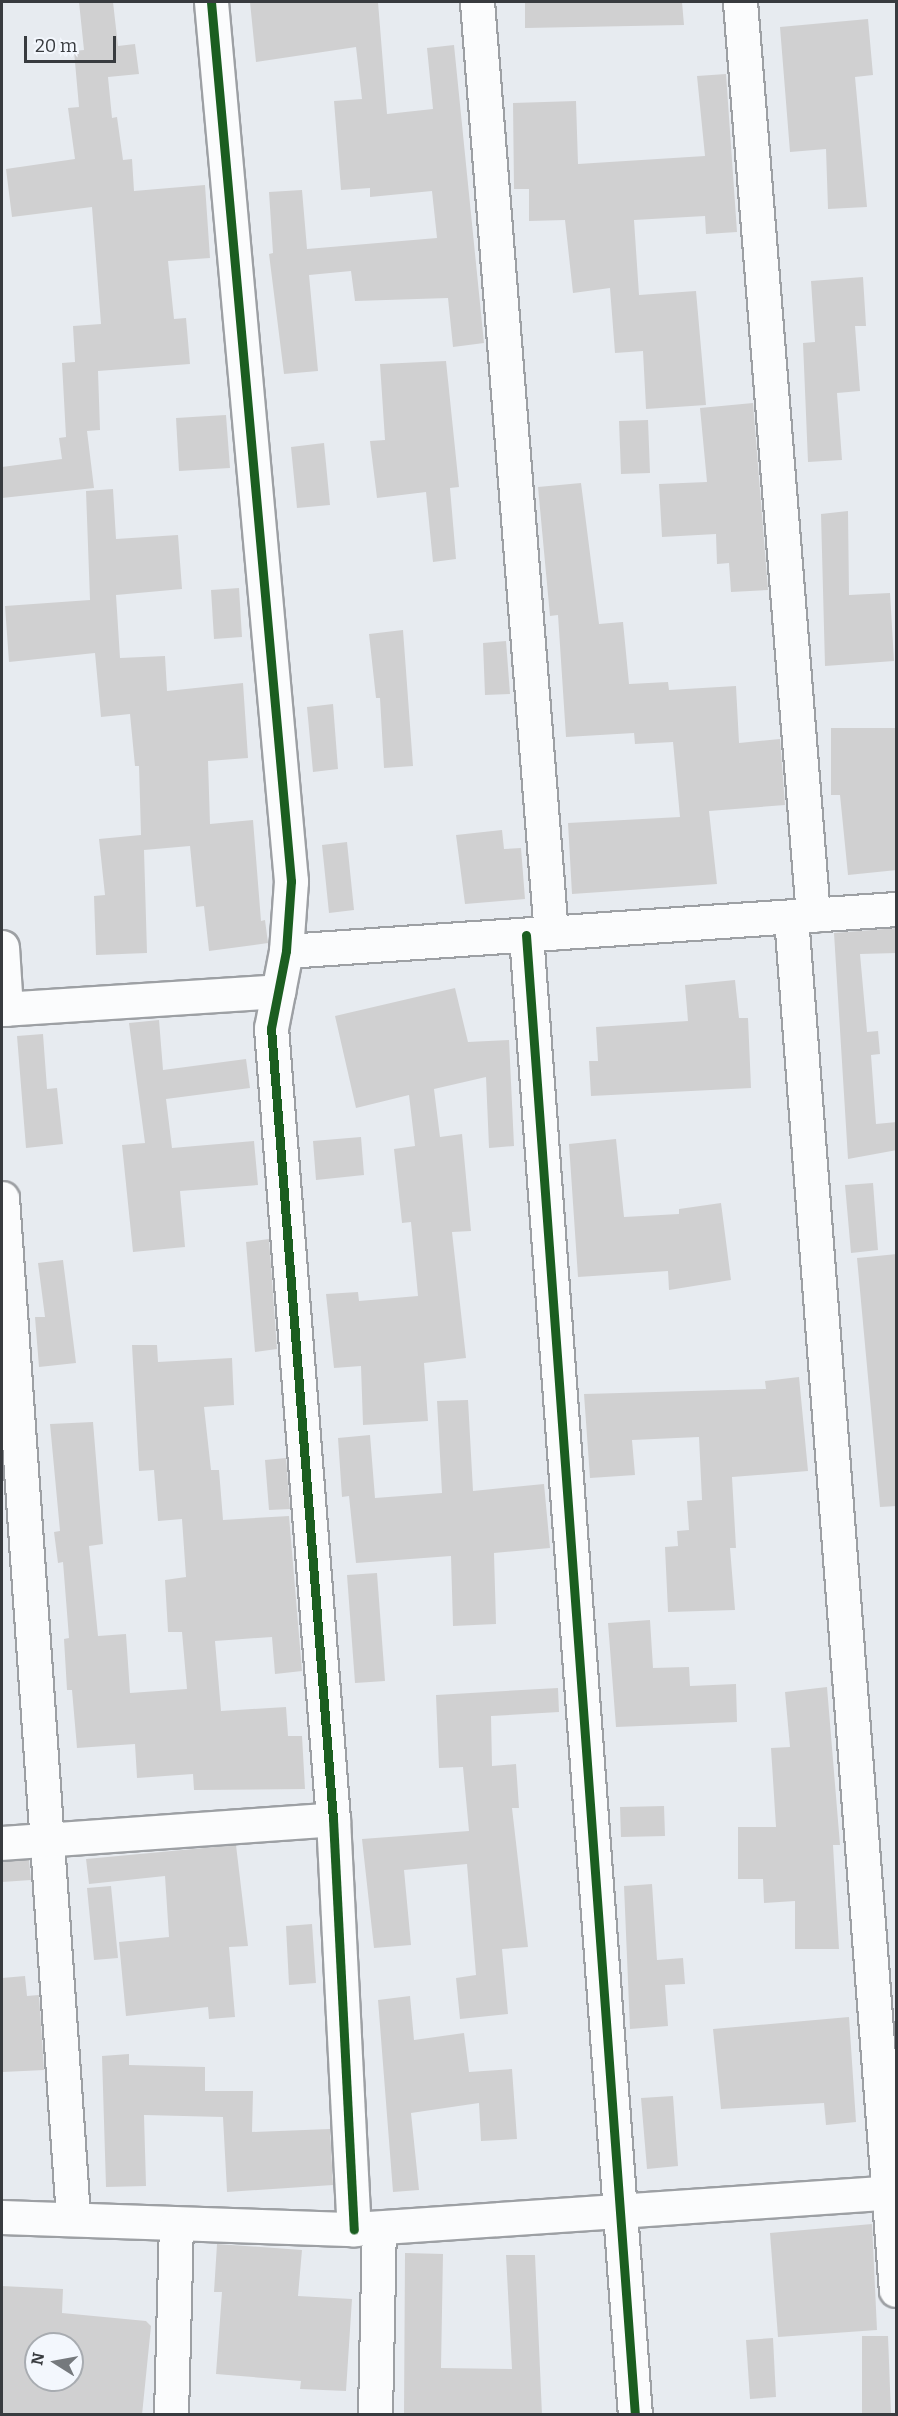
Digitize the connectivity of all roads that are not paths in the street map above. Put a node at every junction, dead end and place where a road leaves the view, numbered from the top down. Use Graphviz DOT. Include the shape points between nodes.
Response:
graph roads {
  1 [pos="211,2"];
  2 [pos="477,2"];
  3 [pos="740,2"];
  4 [pos="897,909"];
  5 [pos="802,916"];
  6 [pos="538,934"];
  7 [pos="2,947"];
  8 [pos="286,951"];
  9 [pos="278,991"];
  10 [pos="4,1009"];
  11 [pos="2,1198"];
  12 [pos="333,1819"];
  13 [pos="50,1840"];
  14 [pos="2,1843"];
  15 [pos="892,2193"];
  16 [pos="621,2212"];
  17 [pos="2,2217"];
  18 [pos="73,2217"];
  19 [pos="176,2224"];
  20 [pos="367,2228"];
  21 [pos="897,2290"];
  22 [pos="171,2415"];
  23 [pos="375,2415"];
  24 [pos="635,2415"];
  1 -- 8 [label="street" via="291,882"];
  2 -- 6 [label="street"];
  3 -- 5 [label="street"];
  4 -- 5 [label="street"];
  5 -- 6 [label="street"];
  5 -- 15 [label="street"];
  6 -- 8 [label="street"];
  6 -- 16 [label="street"];
  7 -- 10 [label="street"];
  8 -- 9 [label="street"];
  9 -- 10 [label="street"];
  9 -- 12 [label="street" via="271,1029"];
  11 -- 13 [label="street"];
  12 -- 13 [label="street"];
  12 -- 20 [label="street"];
  13 -- 14 [label="street"];
  13 -- 18 [label="street"];
  15 -- 16 [label="street"];
  15 -- 21 [label="street"];
  16 -- 20 [label="street"];
  16 -- 24 [label="street"];
  17 -- 18 [label="street"];
  18 -- 19 [label="street"];
  19 -- 20 [label="street"];
  19 -- 22 [label="street"];
  20 -- 23 [label="street"];
}
